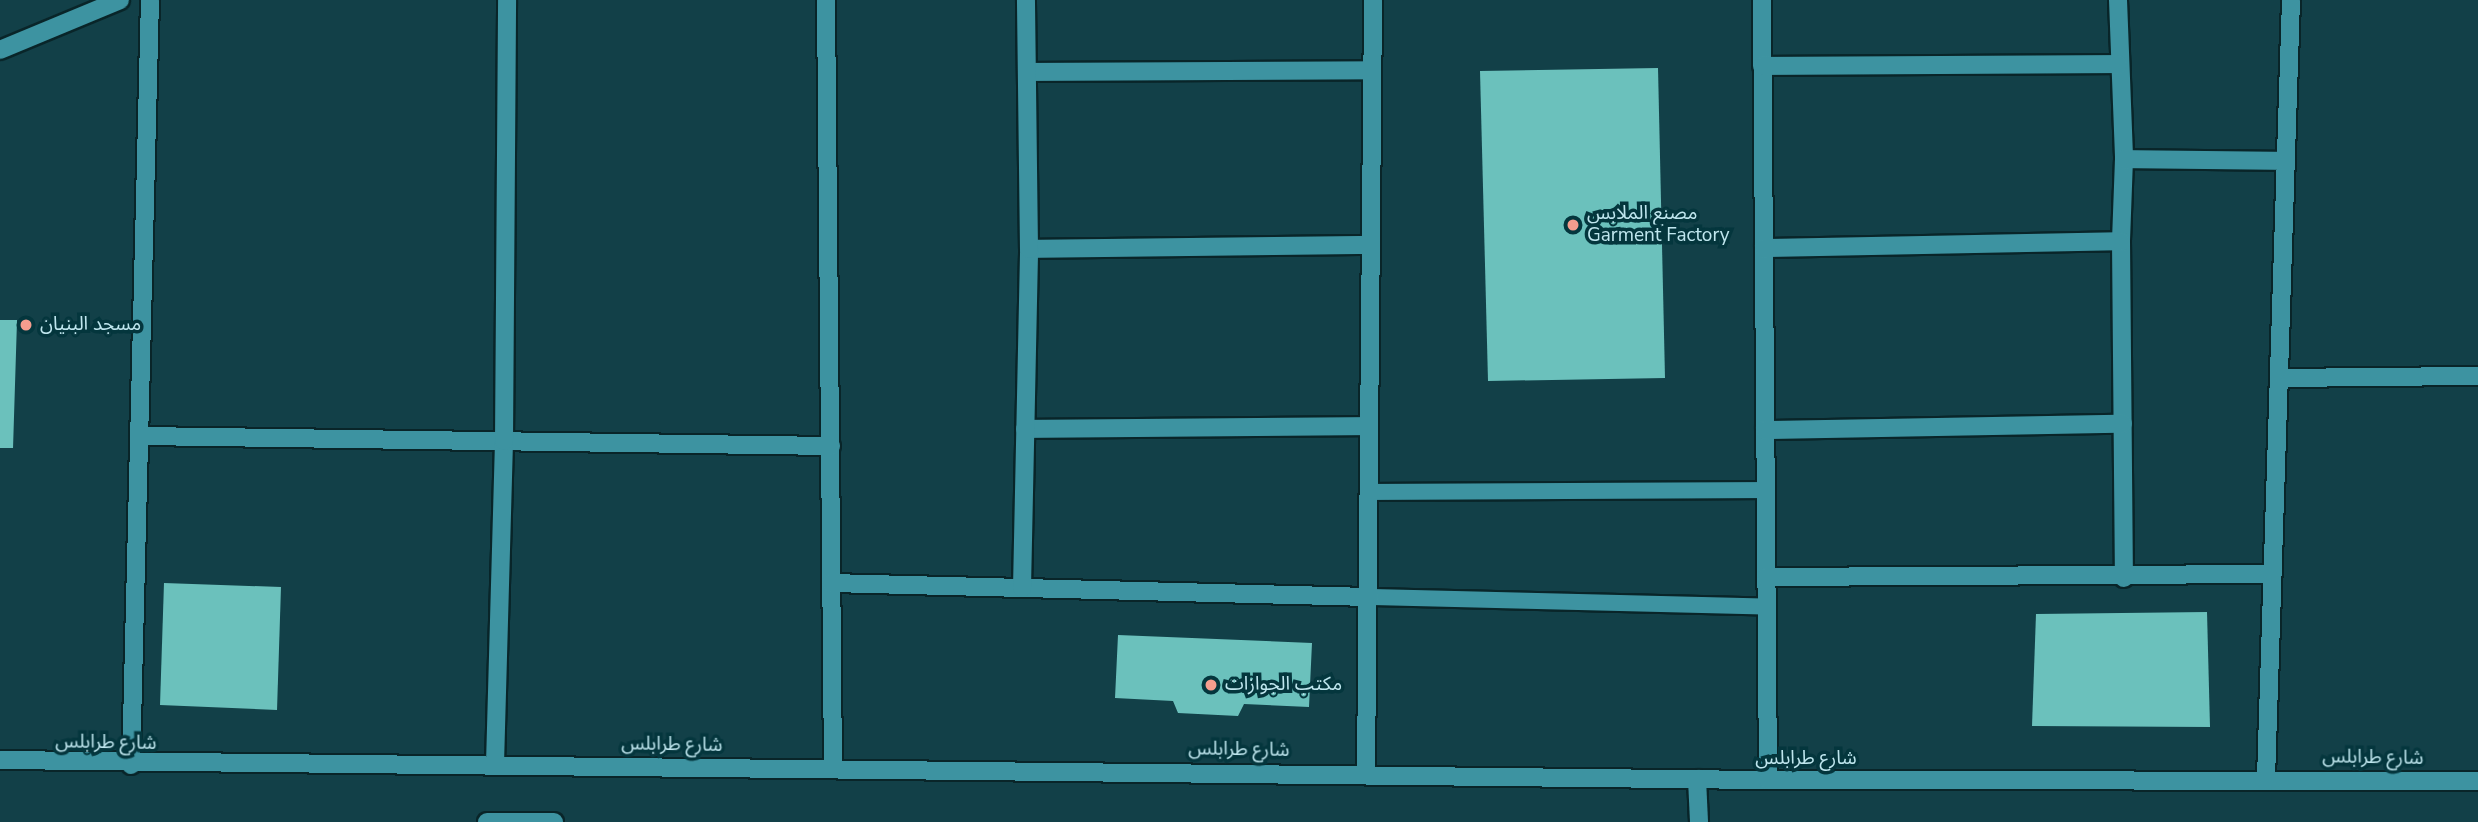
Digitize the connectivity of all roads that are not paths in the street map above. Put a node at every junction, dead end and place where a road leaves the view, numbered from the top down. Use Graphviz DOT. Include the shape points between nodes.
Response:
graph roads {
  1 [pos="120,0"];
  2 [pos="150,0"];
  3 [pos="507,0"];
  4 [pos="826,0"];
  5 [pos="1026,0"];
  6 [pos="1373,0"];
  7 [pos="1762,0"];
  8 [pos="2118,0"];
  9 [pos="2291,0"];
  10 [pos="0,50"];
  11 [pos="2118,64"];
  12 [pos="1762,66"];
  13 [pos="1372,70"];
  14 [pos="1029,72"];
  15 [pos="2124,159"];
  16 [pos="2286,161"];
  17 [pos="2120,241"];
  18 [pos="1371,245"];
  19 [pos="1764,248"];
  20 [pos="1029,249"];
  21 [pos="2478,376"];
  22 [pos="2279,378"];
  23 [pos="2123,424"];
  24 [pos="1369,426"];
  25 [pos="1025,429"];
  26 [pos="1765,430"];
  27 [pos="141,436"];
  28 [pos="504,441"];
  29 [pos="831,446"];
  30 [pos="1765,490"];
  31 [pos="1370,492"];
  32 [pos="2272,575"];
  33 [pos="1766,577"];
  34 [pos="2124,578"];
  35 [pos="831,583"];
  36 [pos="1022,588"];
  37 [pos="1370,597"];
  38 [pos="1766,607"];
  39 [pos="0,760"];
  40 [pos="495,764"];
  41 [pos="131,765"];
  42 [pos="833,768"];
  43 [pos="1366,773"];
  44 [pos="2266,778"];
  45 [pos="1697,779"];
  46 [pos="1768,780"];
  47 [pos="2478,780"];
  48 [pos="486,822"];
  49 [pos="554,822"];
  50 [pos="1699,822"];
  1 -- 10 [label="street"];
  2 -- 27 [label="street"];
  3 -- 28 [label="street"];
  4 -- 29 [label="street"];
  5 -- 14 [label="street"];
  6 -- 13 [label="street"];
  7 -- 12 [label="street"];
  8 -- 11 [label="street"];
  9 -- 16 [label="street"];
  11 -- 12 [label="street"];
  11 -- 15 [label="street"];
  12 -- 19 [label="street"];
  13 -- 14 [label="street"];
  13 -- 18 [label="street"];
  14 -- 20 [label="street"];
  15 -- 16 [label="street"];
  15 -- 17 [label="street"];
  16 -- 22 [label="street"];
  17 -- 19 [label="street"];
  17 -- 23 [label="street"];
  18 -- 20 [label="street"];
  18 -- 24 [label="street"];
  19 -- 26 [label="street"];
  20 -- 25 [label="street"];
  21 -- 22 [label="street"];
  22 -- 32 [label="street"];
  23 -- 26 [label="street"];
  23 -- 34 [label="street"];
  24 -- 25 [label="street"];
  24 -- 31 [label="street"];
  25 -- 36 [label="street"];
  26 -- 30 [label="street"];
  27 -- 28 [label="street"];
  27 -- 41 [label="street"];
  28 -- 29 [label="street"];
  28 -- 40 [label="street"];
  29 -- 35 [label="street"];
  30 -- 31 [label="lane"];
  30 -- 33 [label="street"];
  31 -- 37 [label="street"];
  32 -- 34 [label="street"];
  32 -- 44 [label="street"];
  33 -- 34 [label="street"];
  33 -- 38 [label="street"];
  35 -- 36 [label="street"];
  35 -- 42 [label="street"];
  36 -- 37 [label="street"];
  37 -- 38 [label="lane"];
  37 -- 43 [label="street"];
  38 -- 46 [label="street"];
  39 -- 41 [label="street, شارع طرابلس"];
  40 -- 41 [label="street, شارع طرابلس"];
  40 -- 42 [label="street, شارع طرابلس"];
  42 -- 43 [label="street, شارع طرابلس"];
  43 -- 45 [label="street, شارع طرابلس"];
  44 -- 46 [label="street, شارع طرابلس"];
  44 -- 47 [label="street, شارع طرابلس"];
  45 -- 46 [label="street, شارع طرابلس"];
  45 -- 50 [label="street"];
  48 -- 49 [label="street"];
}
